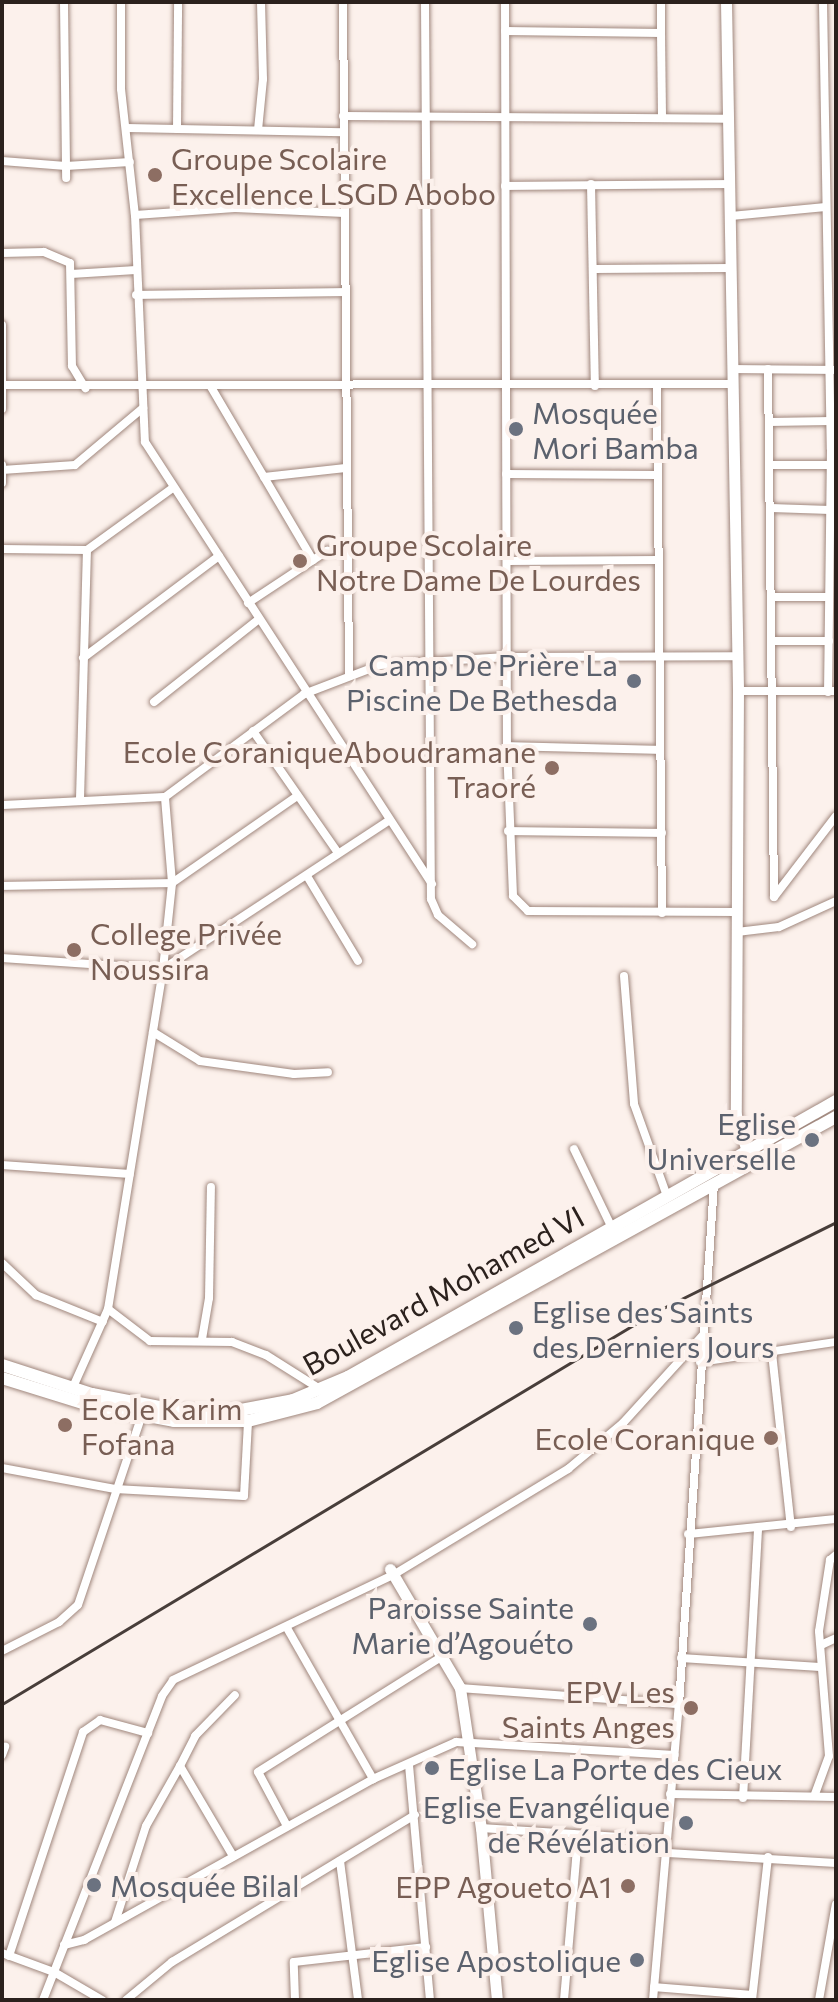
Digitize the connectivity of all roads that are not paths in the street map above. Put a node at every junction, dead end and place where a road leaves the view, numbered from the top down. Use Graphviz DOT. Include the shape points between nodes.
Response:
graph roads {
  1 [pos="64,2"];
  2 [pos="121,2"];
  3 [pos="178,2"];
  4 [pos="261,2"];
  5 [pos="343,2"];
  6 [pos="425,2"];
  7 [pos="505,2"];
  8 [pos="661,2"];
  9 [pos="726,2"];
  10 [pos="823,2"];
  11 [pos="505,31"];
  12 [pos="661,33"];
  13 [pos="343,116"];
  14 [pos="424,116"];
  15 [pos="504,116"];
  16 [pos="662,118"];
  17 [pos="727,119"];
  18 [pos="127,128"];
  19 [pos="177,129"];
  20 [pos="258,130"];
  21 [pos="343,132"];
  22 [pos="2,161"];
  23 [pos="130,162"];
  24 [pos="66,166"];
  25 [pos="66,178"];
  26 [pos="591,184"];
  27 [pos="729,184"];
  28 [pos="505,186"];
  29 [pos="826,207"];
  30 [pos="344,213"];
  31 [pos="135,215"];
  32 [pos="731,216"];
  33 [pos="2,253"];
  34 [pos="731,268"];
  35 [pos="594,269"];
  36 [pos="136,270"];
  37 [pos="71,274"];
  38 [pos="832,290"];
  39 [pos="344,292"];
  40 [pos="136,295"];
  41 [pos="2,325"];
  42 [pos="733,369"];
  43 [pos="768,369"];
  44 [pos="833,370"];
  45 [pos="506,384"];
  46 [pos="733,384"];
  47 [pos="3,385"];
  48 [pos="346,385"];
  49 [pos="143,386"];
  50 [pos="424,386"];
  51 [pos="595,386"];
  52 [pos="211,387"];
  53 [pos="657,387"];
  54 [pos="85,388"];
  55 [pos="143,408"];
  56 [pos="2,409"];
  57 [pos="831,421"];
  58 [pos="769,422"];
  59 [pos="833,449"];
  60 [pos="771,465"];
  61 [pos="831,465"];
  62 [pos="2,468"];
  63 [pos="346,468"];
  64 [pos="506,474"];
  65 [pos="657,475"];
  66 [pos="264,477"];
  67 [pos="2,483"];
  68 [pos="174,487"];
  69 [pos="771,508"];
  70 [pos="830,510"];
  71 [pos="2,549"];
  72 [pos="87,550"];
  73 [pos="347,551"];
  74 [pos="219,556"];
  75 [pos="313,560"];
  76 [pos="658,560"];
  77 [pos="507,561"];
  78 [pos="771,597"];
  79 [pos="829,597"];
  80 [pos="248,603"];
  81 [pos="259,619"];
  82 [pos="771,641"];
  83 [pos="829,641"];
  84 [pos="736,656"];
  85 [pos="506,657"];
  86 [pos="83,658"];
  87 [pos="659,659"];
  88 [pos="426,662"];
  89 [pos="349,675"];
  90 [pos="738,691"];
  91 [pos="770,691"];
  92 [pos="832,692"];
  93 [pos="304,694"];
  94 [pos="154,702"];
  95 [pos="253,731"];
  96 [pos="507,746"];
  97 [pos="660,750"];
  98 [pos="297,796"];
  99 [pos="165,797"];
  100 [pos="80,799"];
  101 [pos="2,805"];
  102 [pos="836,816"];
  103 [pos="387,822"];
  104 [pos="508,831"];
  105 [pos="662,833"];
  106 [pos="338,853"];
  107 [pos="307,876"];
  108 [pos="172,883"];
  109 [pos="432,884"];
  110 [pos="2,886"];
  111 [pos="836,901"];
  112 [pos="737,912"];
  113 [pos="662,913"];
  114 [pos="737,932"];
  115 [pos="472,944"];
  116 [pos="2,958"];
  117 [pos="358,961"];
  118 [pos="163,969"];
  119 [pos="624,976"];
  120 [pos="153,1032"];
  121 [pos="328,1072"];
  122 [pos="836,1101"];
  123 [pos="836,1117"];
  124 [pos="574,1149"];
  125 [pos="749,1157"];
  126 [pos="2,1165"];
  127 [pos="130,1174"];
  128 [pos="713,1177"];
  129 [pos="211,1187"];
  130 [pos="667,1196"];
  131 [pos="612,1228"];
  132 [pos="2,1263"];
  133 [pos="108,1309"];
  134 [pos="103,1322"];
  135 [pos="704,1334"];
  136 [pos="202,1339"];
  137 [pos="836,1342"];
  138 [pos="772,1353"];
  139 [pos="700,1362"];
  140 [pos="2,1365"];
  141 [pos="2,1378"];
  142 [pos="73,1387"];
  143 [pos="320,1389"];
  144 [pos="142,1415"];
  145 [pos="248,1421"];
  146 [pos="2,1468"];
  147 [pos="115,1489"];
  148 [pos="836,1519"];
  149 [pos="791,1527"];
  150 [pos="758,1528"];
  151 [pos="688,1534"];
  152 [pos="836,1555"];
  153 [pos="392,1572"];
  154 [pos="287,1628"];
  155 [pos="836,1638"];
  156 [pos="821,1645"];
  157 [pos="2,1650"];
  158 [pos="441,1657"];
  159 [pos="681,1658"];
  160 [pos="753,1665"];
  161 [pos="820,1667"];
  162 [pos="460,1688"];
  163 [pos="235,1695"];
  164 [pos="679,1704"];
  165 [pos="339,1722"];
  166 [pos="148,1733"];
  167 [pos="470,1740"];
  168 [pos="675,1755"];
  169 [pos="409,1765"];
  170 [pos="180,1766"];
  171 [pos="373,1779"];
  172 [pos="670,1794"];
  173 [pos="815,1794"];
  174 [pos="836,1797"];
  175 [pos="743,1798"];
  176 [pos="415,1815"];
  177 [pos="287,1826"];
  178 [pos="481,1828"];
  179 [pos="578,1837"];
  180 [pos="667,1840"];
  181 [pos="668,1853"];
  182 [pos="233,1856"];
  183 [pos="768,1857"];
  184 [pos="340,1861"];
  185 [pos="836,1863"];
  186 [pos="836,1904"];
  187 [pos="115,1922"];
  188 [pos="64,1945"];
  189 [pos="426,1947"];
  190 [pos="5,1954"];
  191 [pos="354,1957"];
  192 [pos="54,1972"];
  193 [pos="654,1987"];
  194 [pos="752,1997"];
  195 [pos="43,2000"];
  196 [pos="102,2000"];
  197 [pos="126,2000"];
  198 [pos="295,2000"];
  199 [pos="358,2000"];
  200 [pos="430,2000"];
  201 [pos="497,2000"];
  202 [pos="564,2000"];
  203 [pos="653,2000"];
  204 [pos="819,2000"];
  1 -- 24 [label="street"];
  2 -- 18 [label="street" via="121,89"];
  3 -- 19 [label="street"];
  4 -- 20 [label="street"];
  5 -- 13 [label="street"];
  6 -- 14 [label="street"];
  7 -- 11 [label="street"];
  8 -- 12 [label="street"];
  9 -- 17 [label="street"];
  10 -- 29 [label="street"];
  11 -- 12 [label="street"];
  11 -- 15 [label="street"];
  12 -- 16 [label="street"];
  13 -- 14 [label="street"];
  13 -- 21 [label="street"];
  14 -- 15 [label="street"];
  14 -- 50 [label="street"];
  15 -- 16 [label="street"];
  15 -- 28 [label="street"];
  16 -- 17 [label="street"];
  17 -- 27 [label="street"];
  18 -- 19 [label="street"];
  18 -- 23 [label="street"];
  19 -- 20 [label="street"];
  20 -- 21 [label="street"];
  21 -- 30 [label="street"];
  22 -- 24 [label="street"];
  23 -- 24 [label="street"];
  23 -- 31 [label="street"];
  24 -- 25 [label="street"];
  26 -- 27 [label="street"];
  26 -- 28 [label="street"];
  26 -- 35 [label="street"];
  27 -- 32 [label="street"];
  28 -- 45 [label="street"];
  29 -- 32 [label="street"];
  29 -- 38 [label="street"];
  30 -- 31 [label="street" via="235,208"];
  30 -- 39 [label="street"];
  31 -- 36 [label="street"];
  32 -- 34 [label="street"];
  33 -- 37 [label="street" via="58,254 70,263"];
  34 -- 35 [label="street"];
  34 -- 42 [label="street"];
  35 -- 51 [label="street"];
  36 -- 37 [label="street"];
  36 -- 40 [label="street"];
  37 -- 54 [label="street" via="72,366"];
  38 -- 44 [label="street"];
  39 -- 40 [label="street"];
  39 -- 48 [label="street"];
  40 -- 49 [label="street"];
  41 -- 47 [label="street"];
  42 -- 43 [label="street"];
  42 -- 46 [label="street"];
  43 -- 44 [label="street"];
  43 -- 58 [label="street"];
  44 -- 57 [label="street"];
  45 -- 50 [label="street"];
  45 -- 51 [label="street"];
  45 -- 64 [label="street"];
  46 -- 53 [label="street"];
  46 -- 84 [label="street"];
  47 -- 54 [label="street"];
  47 -- 56 [label="street"];
  48 -- 50 [label="street"];
  48 -- 52 [label="street"];
  48 -- 63 [label="street"];
  49 -- 52 [label="street"];
  49 -- 54 [label="street"];
  49 -- 55 [label="street"];
  50 -- 88 [label="street"];
  51 -- 53 [label="street"];
  52 -- 66 [label="street"];
  53 -- 65 [label="street"];
  55 -- 62 [label="street" via="75,465"];
  55 -- 68 [label="street" via="145,442"];
  57 -- 58 [label="street"];
  57 -- 59 [label="street"];
  58 -- 60 [label="street"];
  59 -- 61 [label="street"];
  60 -- 61 [label="street"];
  60 -- 69 [label="street"];
  61 -- 70 [label="street"];
  62 -- 67 [label="street"];
  63 -- 66 [label="street"];
  63 -- 73 [label="street"];
  64 -- 65 [label="street"];
  64 -- 77 [label="street"];
  65 -- 76 [label="street"];
  66 -- 75 [label="street"];
  68 -- 72 [label="street"];
  68 -- 74 [label="street"];
  69 -- 70 [label="street"];
  69 -- 78 [label="street"];
  70 -- 79 [label="street"];
  71 -- 72 [label="street"];
  72 -- 86 [label="street"];
  73 -- 75 [label="street" via="327,551"];
  73 -- 89 [label="street"];
  74 -- 80 [label="street"];
  74 -- 86 [label="street"];
  75 -- 80 [label="street"];
  76 -- 77 [label="street"];
  76 -- 87 [label="street"];
  77 -- 85 [label="street"];
  78 -- 79 [label="street"];
  78 -- 82 [label="street"];
  79 -- 83 [label="street"];
  80 -- 81 [label="street"];
  81 -- 93 [label="street"];
  81 -- 94 [label="street"];
  82 -- 83 [label="street"];
  82 -- 91 [label="street"];
  83 -- 92 [label="street"];
  84 -- 87 [label="street"];
  84 -- 90 [label="street"];
  85 -- 87 [label="street"];
  85 -- 88 [label="street"];
  85 -- 96 [label="street"];
  86 -- 100 [label="street"];
  87 -- 97 [label="street"];
  88 -- 89 [label="street" via="380,665"];
  88 -- 109 [label="street"];
  89 -- 93 [label="street"];
  90 -- 91 [label="street"];
  90 -- 112 [label="street"];
  91 -- 92 [label="street"];
  91 -- 102 [label="street" via="774,897"];
  93 -- 95 [label="street"];
  93 -- 103 [label="street"];
  95 -- 98 [label="street"];
  95 -- 99 [label="street"];
  96 -- 97 [label="street"];
  96 -- 104 [label="street"];
  97 -- 105 [label="street"];
  98 -- 106 [label="street"];
  98 -- 108 [label="street"];
  99 -- 100 [label="street"];
  99 -- 108 [label="street"];
  100 -- 101 [label="street"];
  103 -- 106 [label="street"];
  103 -- 109 [label="street"];
  104 -- 105 [label="street"];
  104 -- 113 [label="street" via="517,906 528,911"];
  105 -- 113 [label="street"];
  106 -- 107 [label="street"];
  107 -- 117 [label="street"];
  107 -- 118 [label="street"];
  108 -- 110 [label="street"];
  108 -- 118 [label="street"];
  109 -- 115 [label="street" via="438,915"];
  111 -- 114 [label="street" via="779,927"];
  112 -- 113 [label="street"];
  112 -- 114 [label="street"];
  114 -- 125 [label="street" via="736,1115"];
  116 -- 118 [label="street"];
  118 -- 120 [label="street"];
  119 -- 130 [label="street" via="634,1104"];
  120 -- 121 [label="street" via="200,1061 294,1074"];
  120 -- 127 [label="street"];
  122 -- 125 [label="main road, Boulevard Mohamed VI"];
  123 -- 125 [label="main road, Boulevard Mohamed VI"];
  124 -- 131 [label="street"];
  125 -- 128 [label="main road, Boulevard Mohamed VI"];
  126 -- 127 [label="street"];
  127 -- 133 [label="street"];
  128 -- 130 [label="main road, Boulevard Mohamed VI"];
  128 -- 135 [label="street"];
  128 -- 145 [label="main road, Boulevard Mohamed VI" via="354,1387"];
  129 -- 136 [label="street" via="209,1298"];
  130 -- 131 [label="main road, Boulevard Mohamed VI"];
  131 -- 143 [label="main road, Boulevard Mohamed VI"];
  132 -- 134 [label="street" via="36,1295"];
  133 -- 134 [label="street"];
  133 -- 136 [label="street" via="150,1341"];
  134 -- 142 [label="street"];
  135 -- 139 [label="street"];
  135 -- 153 [label="street" via="623,1423 568,1469"];
  136 -- 143 [label="street" via="257,1351"];
  137 -- 138 [label="street"];
  138 -- 139 [label="street"];
  138 -- 149 [label="street"];
  139 -- 151 [label="street"];
  140 -- 142 [label="main road, Boulevard Mohamed VI"];
  141 -- 144 [label="main road, Boulevard Mohamed VI"];
  142 -- 143 [label="main road, Boulevard Mohamed VI" via="147,1406 205,1413 254,1409"];
  144 -- 145 [label="main road, Boulevard Mohamed VI" via="205,1423"];
  144 -- 147 [label="street"];
  145 -- 147 [label="street" via="244,1496"];
  146 -- 147 [label="street"];
  147 -- 157 [label="street" via="74,1612"];
  148 -- 149 [label="street"];
  149 -- 150 [label="street"];
  150 -- 151 [label="street"];
  150 -- 160 [label="street"];
  151 -- 159 [label="street"];
  152 -- 156 [label="street" via="830,1560"];
  153 -- 154 [label="street"];
  153 -- 158 [label="street"];
  154 -- 165 [label="street"];
  154 -- 166 [label="street" via="173,1680"];
  155 -- 156 [label="street"];
  156 -- 161 [label="street"];
  158 -- 162 [label="street"];
  158 -- 165 [label="street"];
  159 -- 160 [label="street"];
  159 -- 164 [label="street"];
  160 -- 161 [label="street"];
  160 -- 175 [label="street"];
  161 -- 173 [label="street" via="831,1733"];
  162 -- 164 [label="street"];
  162 -- 167 [label="street"];
  163 -- 170 [label="street" via="195,1736"];
  164 -- 168 [label="street"];
  165 -- 171 [label="street"];
  165 -- 177 [label="street" via="258,1772"];
  166 -- 188 [label="street"];
  166 -- 190 [label="street" via="100,1720 83,1732"];
  167 -- 168 [label="street"];
  167 -- 169 [label="street"];
  167 -- 178 [label="street"];
  168 -- 172 [label="street"];
  169 -- 171 [label="street"];
  169 -- 176 [label="street"];
  170 -- 182 [label="street"];
  170 -- 187 [label="street" via="146,1826"];
  171 -- 177 [label="street"];
  172 -- 175 [label="street"];
  172 -- 180 [label="street"];
  173 -- 174 [label="street"];
  173 -- 175 [label="street"];
  176 -- 184 [label="street"];
  176 -- 189 [label="street"];
  177 -- 182 [label="street"];
  178 -- 179 [label="street"];
  178 -- 201 [label="street"];
  179 -- 180 [label="street"];
  179 -- 202 [label="street"];
  180 -- 181 [label="street"];
  181 -- 183 [label="street"];
  181 -- 193 [label="street"];
  182 -- 187 [label="street"];
  183 -- 185 [label="street"];
  183 -- 194 [label="street"];
  184 -- 191 [label="street"];
  184 -- 197 [label="street" via="182,1955 137,1986"];
  186 -- 204 [label="street"];
  187 -- 188 [label="street"];
  188 -- 192 [label="street"];
  189 -- 191 [label="street"];
  189 -- 200 [label="street"];
  190 -- 192 [label="street"];
  191 -- 198 [label="street" via="294,1962"];
  191 -- 199 [label="street"];
  192 -- 195 [label="street"];
  192 -- 196 [label="street"];
  193 -- 194 [label="street"];
  193 -- 203 [label="street"];
}
